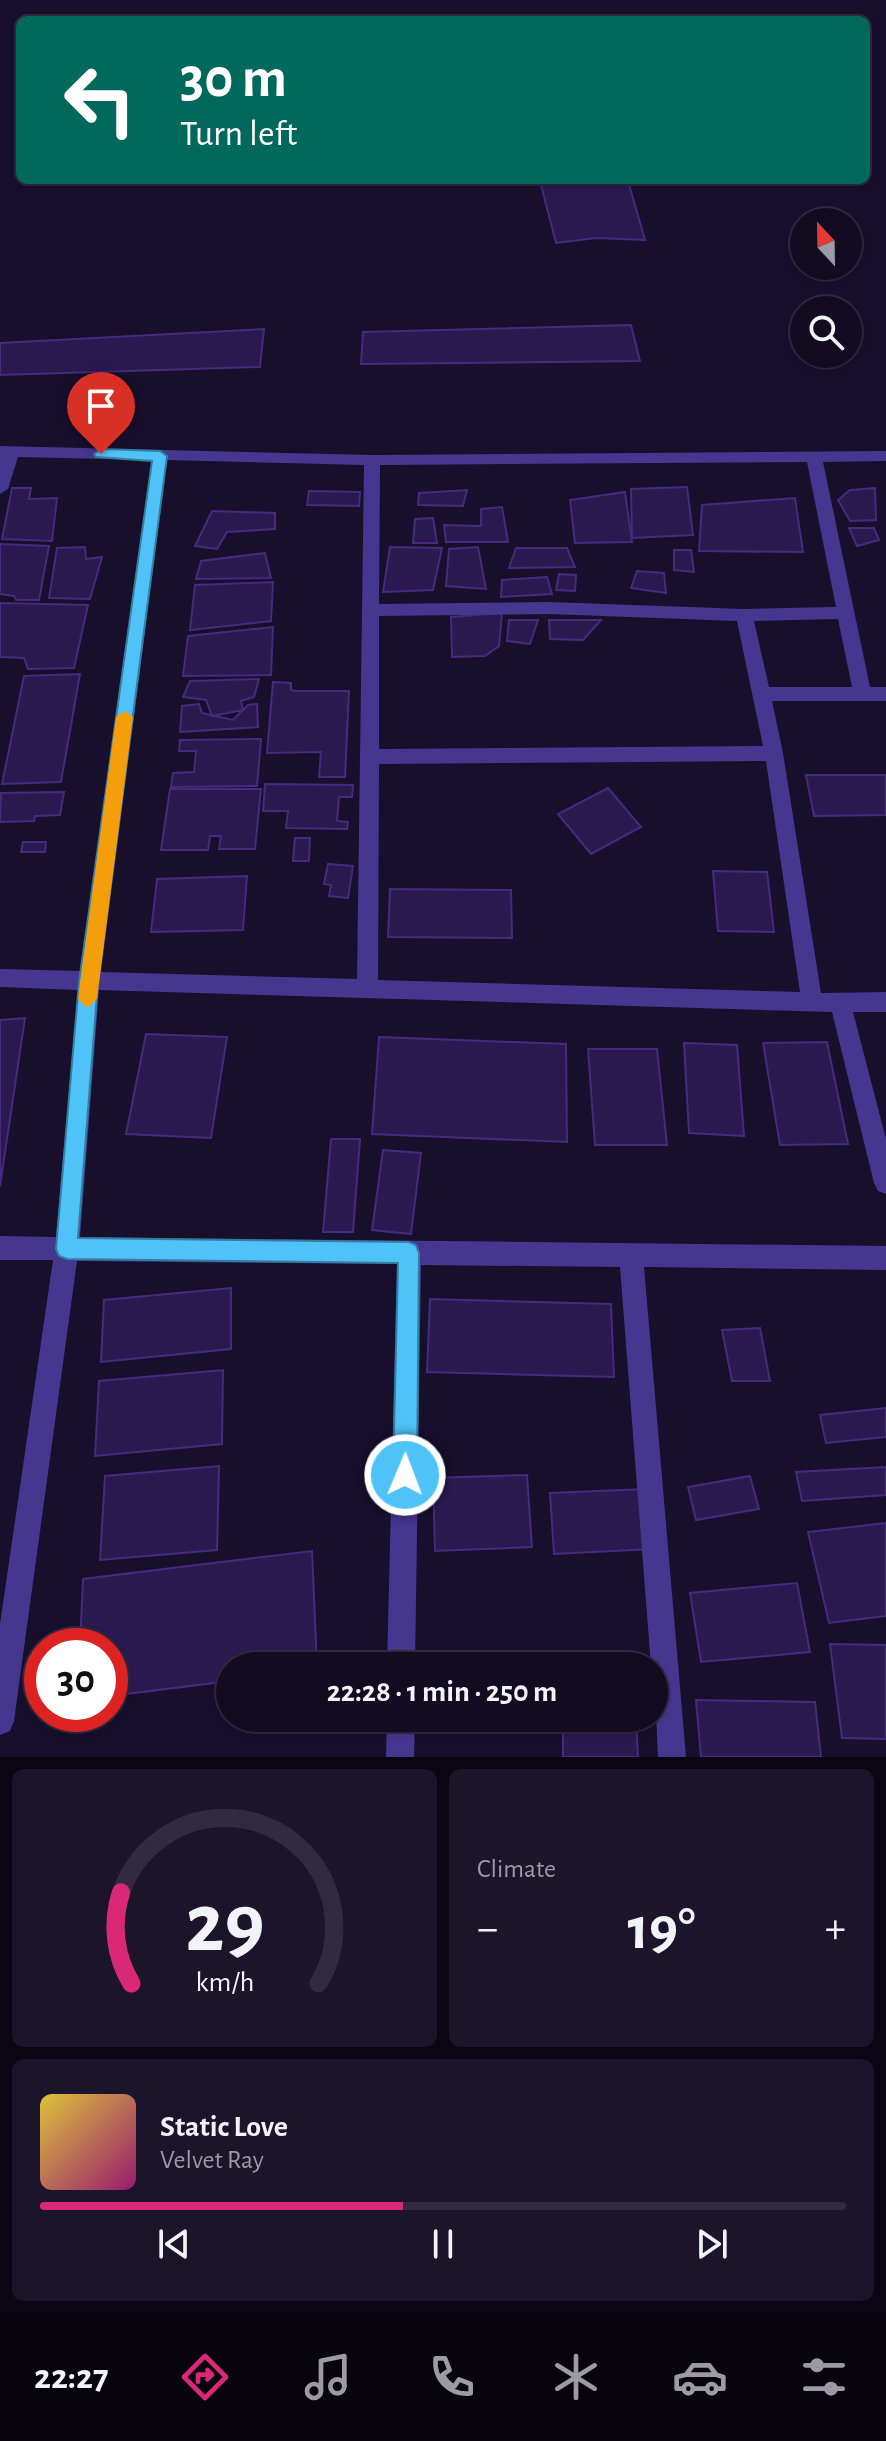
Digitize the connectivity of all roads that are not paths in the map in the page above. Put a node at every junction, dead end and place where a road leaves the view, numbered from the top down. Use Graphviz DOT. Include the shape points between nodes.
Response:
graph roads {
  1 [pos="6,451"];
  2 [pos="814,455"];
  3 [pos="160,456"];
  4 [pos="886,456"];
  5 [pos="372,460"];
  6 [pos="0,489"];
  7 [pos="370,610"];
  8 [pos="845,613"];
  9 [pos="744,615"];
  10 [pos="862,693"];
  11 [pos="762,694"];
  12 [pos="886,694"];
  13 [pos="774,753"];
  14 [pos="371,757"];
  15 [pos="0,978"];
  16 [pos="89,982"];
  17 [pos="367,988"];
  18 [pos="812,1001"];
  19 [pos="886,1002"];
  20 [pos="840,1003"];
  21 [pos="886,1183"];
  22 [pos="0,1248"];
  23 [pos="67,1249"];
  24 [pos="409,1253"];
  25 [pos="631,1255"];
  26 [pos="886,1258"];
  27 [pos="401,1652"];
  28 [pos="4,1667"];
  29 [pos="0,1721"];
  30 [pos="401,1732"];
  31 [pos="400,1757"];
  32 [pos="672,1757"];
  1 -- 3 [label="street"];
  1 -- 6 [label="street"];
  2 -- 4 [label="street"];
  2 -- 5 [label="street"];
  2 -- 8 [label="street"];
  3 -- 5 [label="street"];
  3 -- 16 [label="street"];
  5 -- 7 [label="street"];
  7 -- 9 [label="street" via="549,608"];
  7 -- 14 [label="street"];
  8 -- 9 [label="street"];
  8 -- 10 [label="street"];
  9 -- 11 [label="street"];
  10 -- 11 [label="street"];
  10 -- 12 [label="street"];
  11 -- 13 [label="street"];
  13 -- 14 [label="street"];
  13 -- 18 [label="street"];
  14 -- 17 [label="street"];
  15 -- 16 [label="street"];
  16 -- 17 [label="street"];
  16 -- 23 [label="street"];
  17 -- 18 [label="street"];
  18 -- 20 [label="street"];
  19 -- 20 [label="street"];
  20 -- 21 [label="street"];
  22 -- 23 [label="street"];
  23 -- 24 [label="street"];
  23 -- 28 [label="street"];
  24 -- 25 [label="street"];
  24 -- 27 [label="street"];
  25 -- 26 [label="street"];
  25 -- 32 [label="street"];
  28 -- 29 [label="street"];
  30 -- 31 [label="street"];
}
